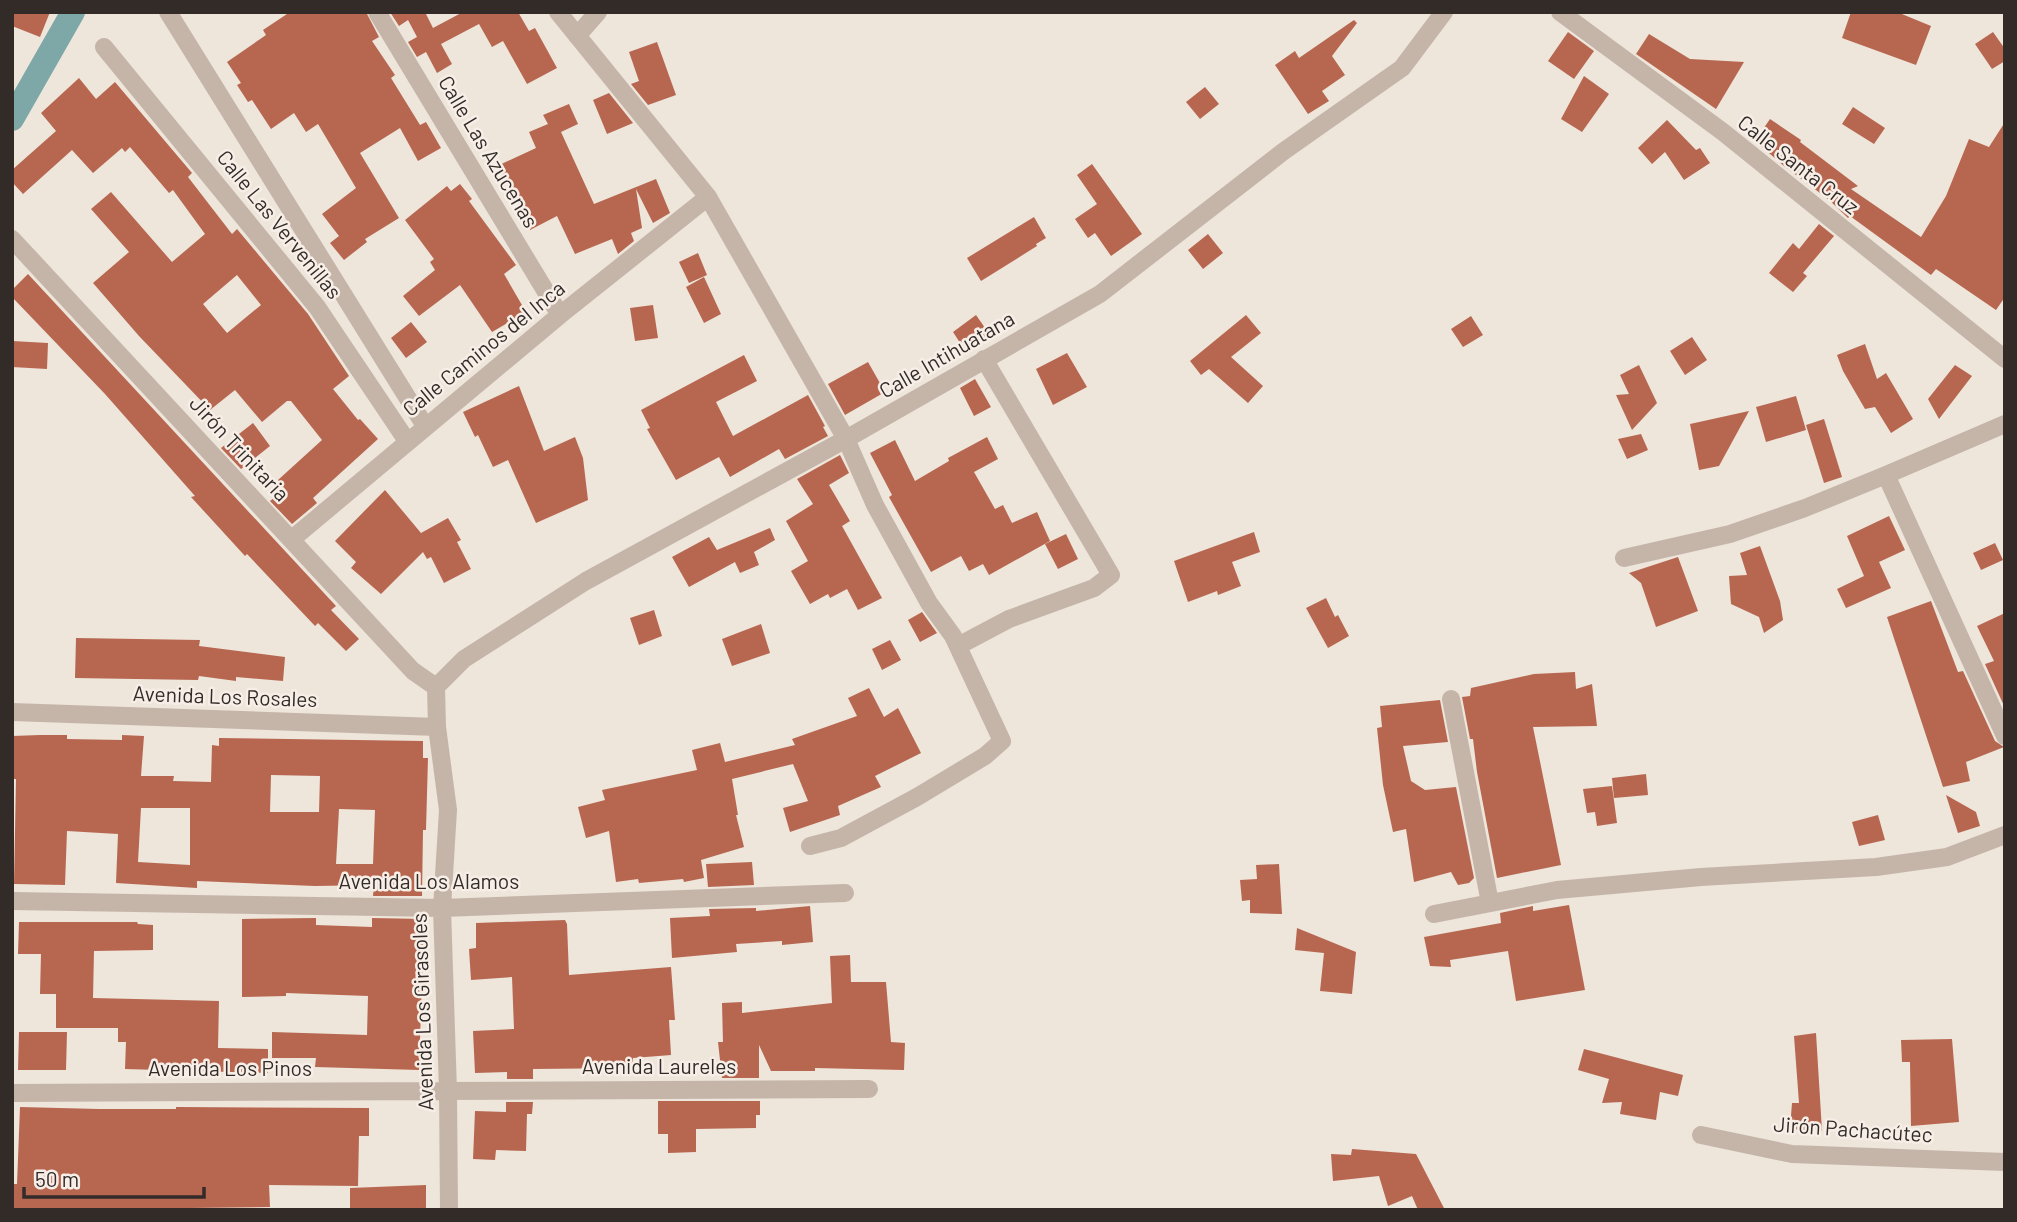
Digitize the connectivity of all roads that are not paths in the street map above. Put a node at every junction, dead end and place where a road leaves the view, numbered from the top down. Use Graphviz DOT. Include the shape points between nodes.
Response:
graph roads {
  1 [pos="168,12"];
  2 [pos="377,12"];
  3 [pos="558,12"];
  4 [pos="598,12"];
  5 [pos="1444,12"];
  6 [pos="1560,12"];
  7 [pos="577,36"];
  8 [pos="104,47"];
  9 [pos="708,197"];
  10 [pos="12,239"];
  11 [pos="560,315"];
  12 [pos="984,359"];
  13 [pos="2005,359"];
  14 [pos="2005,424"];
  15 [pos="425,426"];
  16 [pos="846,439"];
  17 [pos="407,441"];
  18 [pos="1886,474"];
  19 [pos="292,539"];
  20 [pos="1623,558"];
  21 [pos="958,646"];
  22 [pos="436,687"];
  23 [pos="1451,699"];
  24 [pos="12,712"];
  25 [pos="437,727"];
  26 [pos="2005,736"];
  27 [pos="2005,835"];
  28 [pos="810,846"];
  29 [pos="845,893"];
  30 [pos="12,901"];
  31 [pos="1490,903"];
  32 [pos="442,908"];
  33 [pos="1434,914"];
  34 [pos="869,1089"];
  35 [pos="448,1091"];
  36 [pos="12,1093"];
  37 [pos="1701,1135"];
  38 [pos="2005,1162"];
  39 [pos="449,1210"];
  1 -- 15 [label="street, Calle Las Vervenillas"];
  2 -- 11 [label="street, Calle Las Azucenas"];
  3 -- 7 [label="street"];
  4 -- 7 [label="street"];
  5 -- 12 [label="street, Calle Intihuatana" via="1402,68 1284,151 1100,294"];
  6 -- 13 [label="street, Calle Santa Cruz" via="1723,132"];
  7 -- 9 [label="street"];
  8 -- 17 [label="street, Calle Las Vervenillas" via="317,307"];
  9 -- 11 [label="street, Calle Caminos del Inca"];
  9 -- 16 [label="street"];
  10 -- 19 [label="street, Jirón Trinitaria"];
  11 -- 15 [label="street, Calle Caminos del Inca"];
  12 -- 16 [label="street, Calle Intihuatana"];
  12 -- 21 [label="street" via="1111,575 1094,588 1009,619"];
  14 -- 18 [label="street"];
  15 -- 17 [label="street, Calle Caminos del Inca"];
  16 -- 21 [label="street" via="875,505"];
  16 -- 22 [label="street, Calle Intihuatana" via="586,581 464,659"];
  17 -- 19 [label="street, Calle Caminos del Inca"];
  18 -- 20 [label="street" via="1730,534"];
  18 -- 26 [label="street"];
  19 -- 22 [label="street, Jirón Trinitaria" via="413,671"];
  21 -- 28 [label="street" via="1002,741 917,797 841,838"];
  22 -- 25 [label="street, Avenida Los Girasoles"];
  23 -- 31 [label="street"];
  24 -- 25 [label="street, Avenida Los Rosales"];
  25 -- 32 [label="street, Avenida Los Girasoles" via="448,810"];
  27 -- 31 [label="street" via="1947,857 1876,867 1558,890"];
  29 -- 32 [label="street, Avenida Los Alamos"];
  30 -- 32 [label="street, Avenida Los Alamos"];
  31 -- 33 [label="street"];
  32 -- 35 [label="street, Avenida Los Girasoles"];
  34 -- 35 [label="street, Avenida Laureles"];
  35 -- 36 [label="street, Avenida Los Pinos"];
  35 -- 39 [label="street, Avenida Los Girasoles"];
  37 -- 38 [label="street, Jirón Pachacútec" via="1792,1154"];
}
